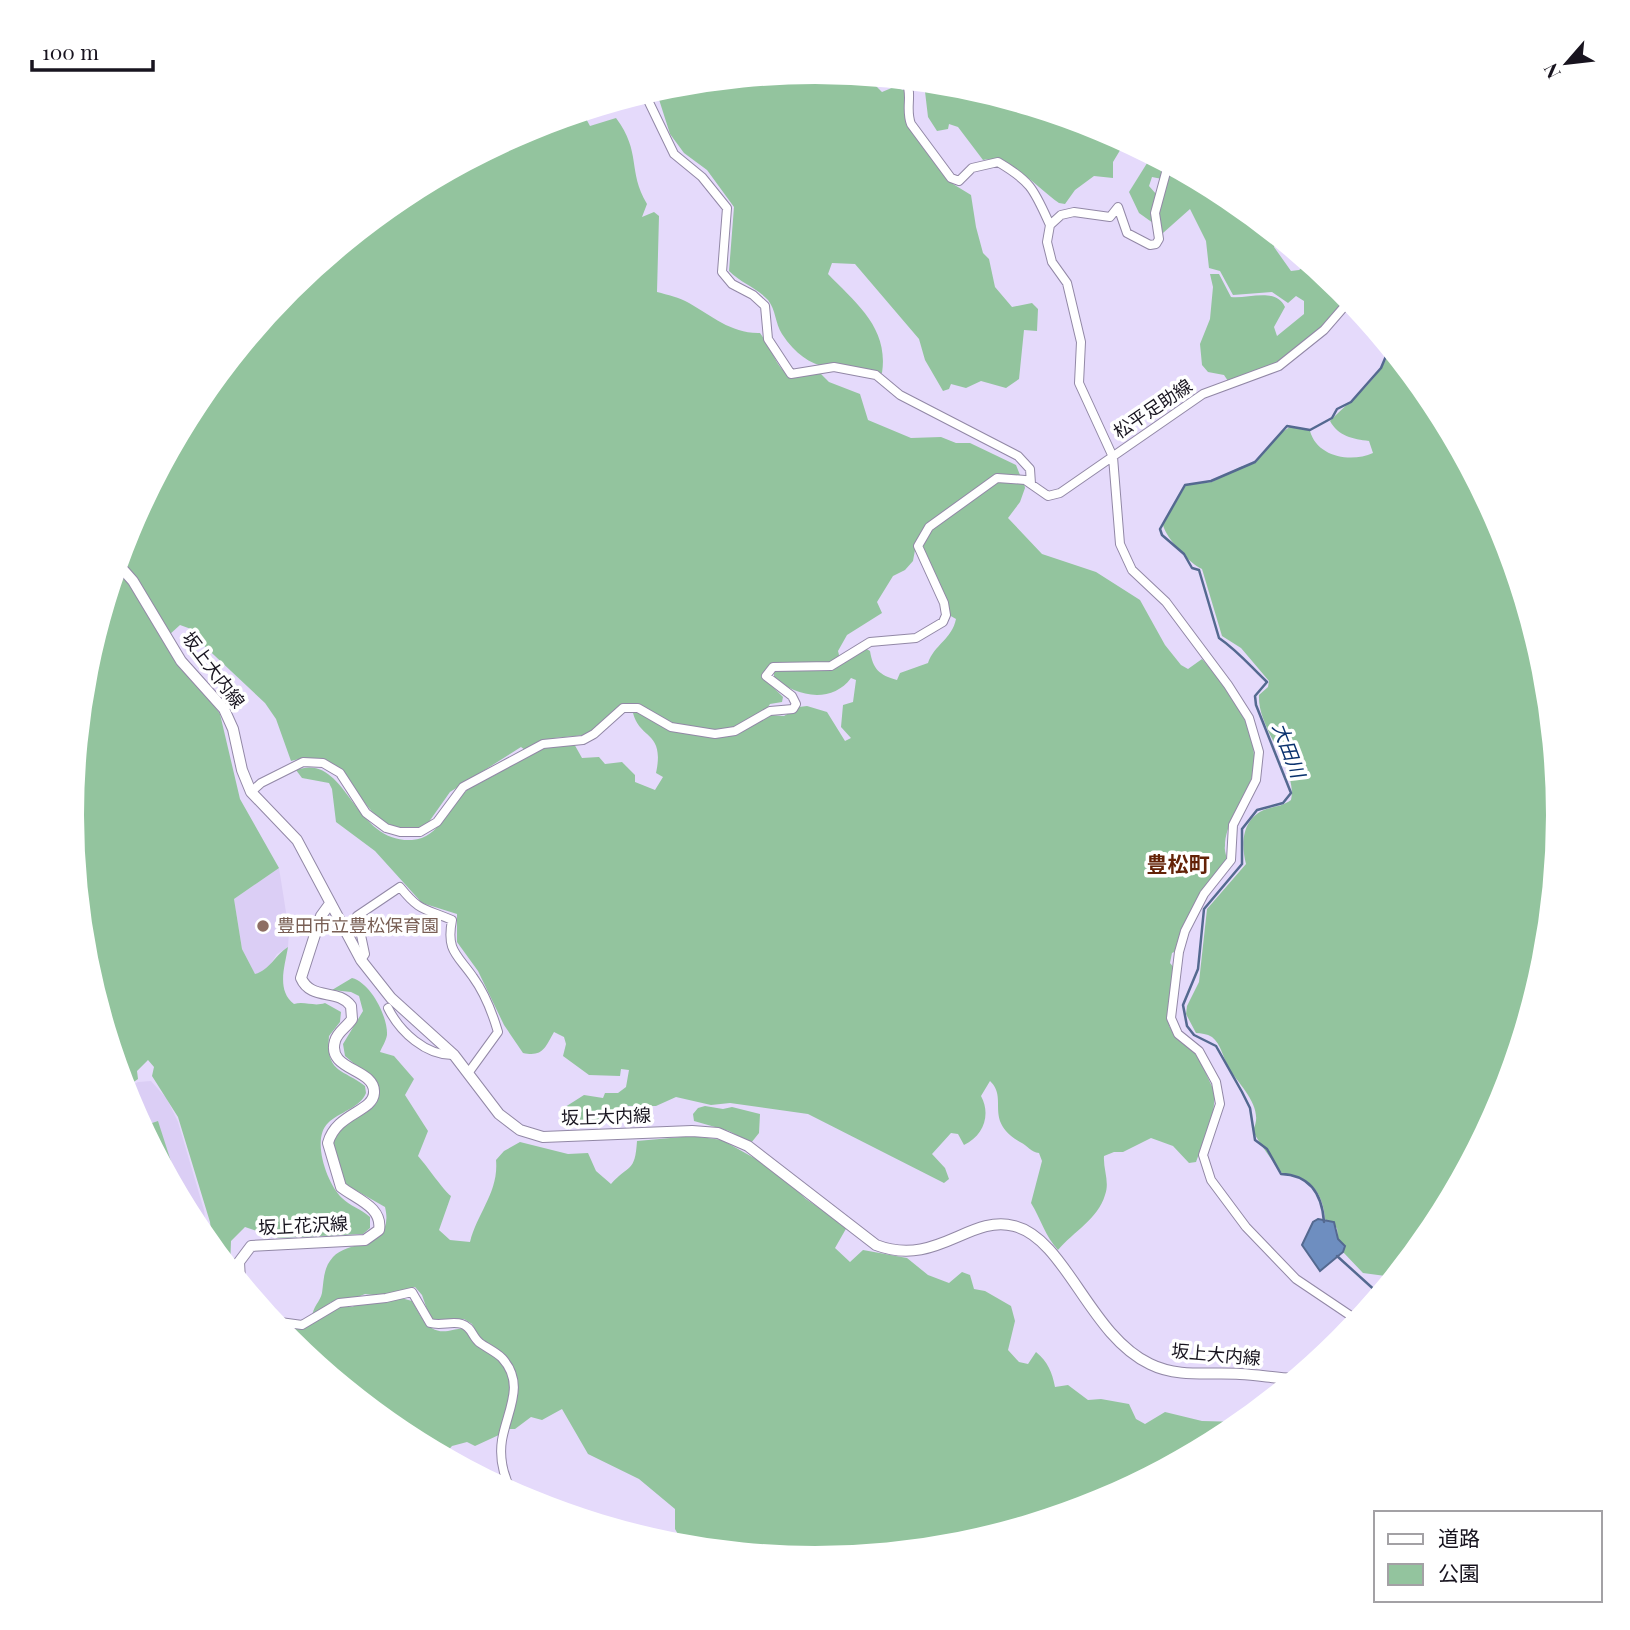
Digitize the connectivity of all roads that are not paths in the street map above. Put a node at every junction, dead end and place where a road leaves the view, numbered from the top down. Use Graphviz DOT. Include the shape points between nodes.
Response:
graph roads {
  1 [pos="909,90"];
  2 [pos="650,103"];
  3 [pos="1166,174"];
  4 [pos="1050,225"];
  5 [pos="1342,309"];
  6 [pos="1113,457"];
  7 [pos="1031,484"];
  8 [pos="126,573"];
  9 [pos="251,792"];
  10 [pos="328,905"];
  11 [pos="360,960"];
  12 [pos="388,1008"];
  13 [pos="454,1055"];
  14 [pos="469,1072"];
  15 [pos="239,1265"];
  16 [pos="1349,1314"];
  17 [pos="290,1323"];
  18 [pos="1280,1379"];
  19 [pos="506,1477"];
  1 -- 4 [label="street" via="911,124 951,178 959,181 972,167 998,162 1032,187"];
  2 -- 7 [label="street" via="674,154 702,177 727,208 722,272 765,306 768,339 788,372 798,375 834,368 876,375 900,395 1018,456 1030,469"];
  3 -- 4 [label="street" via="1155,214 1156,244 1127,233 1118,207 1110,217 1074,212 1061,215"];
  4 -- 6 [label="street" via="1047,242 1052,262 1067,283 1081,342 1079,383"];
  5 -- 6 [label="street, 松平足助線" via="1279,366 1212,389"];
  6 -- 7 [label="street, 松平足助線" via="1055,495 1048,496"];
  6 -- 16 [label="street" via="1117,535 1126,561 1167,602 1228,685 1249,718 1259,752 1256,780 1233,825 1231,860 1204,894 1185,931 1173,995 1174,1029 1199,1051 1220,1104 1205,1144 1204,1164 1217,1190 1273,1257 1296,1279"];
  7 -- 9 [label="street" via="997,478 924,532 918,546 944,603 943,622 916,638 870,642 831,666 779,666 768,672 771,681 792,696 793,709 770,711 736,731 716,734 671,727 638,708 623,708 583,740 543,744 463,787 429,829 412,834 386,828 372,818 340,773 323,763 303,762"];
  8 -- 9 [label="main road, 坂上大内線" via="181,660 229,717"];
  9 -- 10 [label="main road, 坂上大内線" via="297,840"];
  10 -- 11 [label="main road, 坂上大内線"];
  10 -- 15 [label="main road, 坂上花沢線" via="301,978 311,990 341,997 351,1006 352,1019 336,1038 335,1054 366,1077 374,1094 369,1105 338,1122 328,1143 341,1187 374,1209 381,1222 379,1230 365,1240 251,1246"];
  11 -- 13 [label="main road, 坂上大内線" via="386,993"];
  11 -- 14 [label="street" via="365,954 357,916 400,887 427,913 452,920 453,951 474,978 498,1032"];
  12 -- 13 [label="street" via="411,1038 441,1056"];
  13 -- 14 [label="main road, 坂上大内線"];
  14 -- 18 [label="main road, 坂上大内線" via="499,1114 530,1134 558,1137 692,1131 733,1139 876,1245 895,1252 923,1251 999,1224 1014,1226 1048,1247 1100,1322 1136,1357 1175,1372"];
  17 -- 19 [label="street" via="302,1325 339,1303 412,1292 430,1323 461,1323 471,1329 476,1340 501,1357 513,1377 515,1388 502,1440 501,1464"];
}
